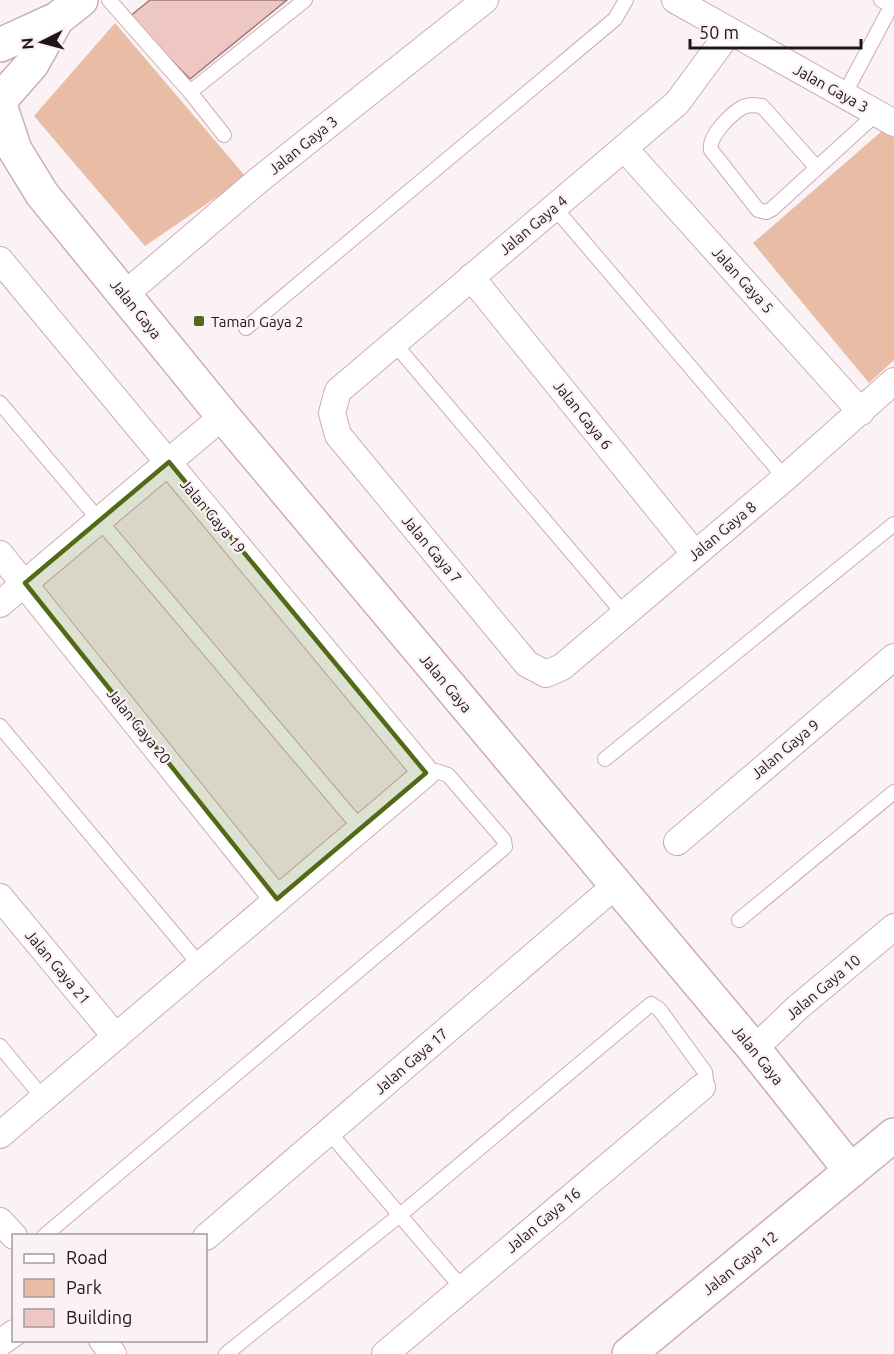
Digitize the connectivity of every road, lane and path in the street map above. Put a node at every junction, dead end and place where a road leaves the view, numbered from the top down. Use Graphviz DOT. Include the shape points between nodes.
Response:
graph roads {
  1 [pos="109,0"];
  2 [pos="305,0"];
  3 [pos="485,0"];
  4 [pos="626,0"];
  5 [pos="675,0"];
  6 [pos="890,6"];
  7 [pos="69,10"];
  8 [pos="730,31"];
  9 [pos="0,45"];
  10 [pos="190,92"];
  11 [pos="844,95"];
  12 [pos="1,98"];
  13 [pos="885,118"];
  14 [pos="224,135"];
  15 [pos="624,148"];
  16 [pos="0,162"];
  17 [pos="817,168"];
  18 [pos="42,194"];
  19 [pos="554,207"];
  20 [pos="0,260"];
  21 [pos="471,277"];
  22 [pos="124,295"];
  23 [pos="246,328"];
  24 [pos="394,343"];
  25 [pos="894,381"];
  26 [pos="0,403"];
  27 [pos="861,412"];
  28 [pos="332,413"];
  29 [pos="223,416"];
  30 [pos="169,462"];
  31 [pos="785,478"];
  32 [pos="100,520"];
  33 [pos="894,524"];
  34 [pos="0,554"];
  35 [pos="696,554"];
  36 [pos="25,583"];
  37 [pos="0,604"];
  38 [pos="624,614"];
  39 [pos="894,657"];
  40 [pos="546,674"];
  41 [pos="0,726"];
  42 [pos="605,759"];
  43 [pos="426,773"];
  44 [pos="894,792"];
  45 [pos="361,829"];
  46 [pos="677,842"];
  47 [pos="616,885"];
  48 [pos="0,897"];
  49 [pos="278,899"];
  50 [pos="739,920"];
  51 [pos="894,927"];
  52 [pos="200,965"];
  53 [pos="116,1037"];
  54 [pos="0,1046"];
  55 [pos="754,1049"];
  56 [pos="702,1087"];
  57 [pos="43,1098"];
  58 [pos="328,1131"];
  59 [pos="0,1135"];
  60 [pos="894,1135"];
  61 [pos="851,1171"];
  62 [pos="400,1215"];
  63 [pos="0,1221"];
  64 [pos="12,1234"];
  65 [pos="46,1234"];
  66 [pos="207,1236"];
  67 [pos="462,1288"];
  68 [pos="103,1342"];
  69 [pos="113,1354"];
  70 [pos="226,1354"];
  71 [pos="385,1354"];
  72 [pos="629,1354"];
  1 -- 10 [label="lane"];
  2 -- 10 [label="lane"];
  3 -- 22 [label="street, Jalan Gaya 3" via="256,174"];
  4 -- 23 [label="lane" via="615,20"];
  5 -- 8 [label="street, Jalan Gaya 3"];
  6 -- 11 [label="lane"];
  7 -- 9 [label="street"];
  7 -- 12 [label="street" via="32,64"];
  8 -- 11 [label="street, Jalan Gaya 3"];
  8 -- 15 [label="street, Jalan Gaya 4" via="677,103"];
  10 -- 14 [label="lane"];
  11 -- 13 [label="street, Jalan Gaya 3"];
  12 -- 18 [label="street, Jalan Gaya" via="15,150"];
  13 -- 17 [label="lane"];
  15 -- 19 [label="street, Jalan Gaya 4"];
  15 -- 27 [label="street, Jalan Gaya 5"];
  16 -- 18 [label="street, Jalan Gaya"];
  17 -- 17 [label="lane" via="766,212 758,210 709,143 742,108 762,106"];
  18 -- 22 [label="street, Jalan Gaya"];
  19 -- 21 [label="street, Jalan Gaya 4"];
  19 -- 31 [label="lane"];
  20 -- 30 [label="street, Jalan Gaya 19"];
  21 -- 24 [label="street, Jalan Gaya 4"];
  21 -- 35 [label="street, Jalan Gaya 6"];
  22 -- 29 [label="street, Jalan Gaya"];
  24 -- 28 [label="street, Jalan Gaya 4" via="338,391"];
  24 -- 38 [label="lane"];
  25 -- 27 [label="street, Jalan Gaya 8"];
  26 -- 32 [label="lane"];
  27 -- 31 [label="street, Jalan Gaya 8"];
  28 -- 40 [label="street, Jalan Gaya 7" via="338,435 527,664"];
  29 -- 30 [label="street"];
  29 -- 47 [label="street, Jalan Gaya"];
  30 -- 32 [label="street"];
  30 -- 43 [label="street, Jalan Gaya 19"];
  31 -- 35 [label="street, Jalan Gaya 8"];
  32 -- 36 [label="street"];
  32 -- 45 [label="lane"];
  33 -- 42 [label="lane"];
  34 -- 36 [label="street, Jalan Gaya 20"];
  35 -- 38 [label="street, Jalan Gaya 8"];
  36 -- 37 [label="street"];
  36 -- 49 [label="street, Jalan Gaya 20"];
  38 -- 40 [label="street, Jalan Gaya 8" via="562,667"];
  39 -- 46 [label="street, Jalan Gaya 9"];
  41 -- 52 [label="lane"];
  43 -- 45 [label="street"];
  43 -- 65 [label="lane" via="448,775 504,840 505,847"];
  44 -- 50 [label="lane"];
  45 -- 49 [label="street"];
  47 -- 55 [label="street, Jalan Gaya"];
  47 -- 58 [label="street, Jalan Gaya 17"];
  48 -- 53 [label="street, Jalan Gaya 21"];
  49 -- 52 [label="street"];
  51 -- 55 [label="street, Jalan Gaya 10"];
  52 -- 53 [label="street"];
  53 -- 57 [label="street"];
  54 -- 57 [label="lane"];
  55 -- 61 [label="street, Jalan Gaya"];
  56 -- 62 [label="lane" via="705,1072 651,1004"];
  56 -- 67 [label="street, Jalan Gaya 16"];
  57 -- 59 [label="street"];
  58 -- 62 [label="lane"];
  58 -- 66 [label="street, Jalan Gaya 17"];
  60 -- 61 [label="street, Jalan Gaya 12"];
  61 -- 72 [label="street, Jalan Gaya 12"];
  62 -- 67 [label="lane"];
  62 -- 70 [label="lane"];
  63 -- 64 [label="street"];
  67 -- 71 [label="street, Jalan Gaya 16"];
  68 -- 69 [label="street"];
}
